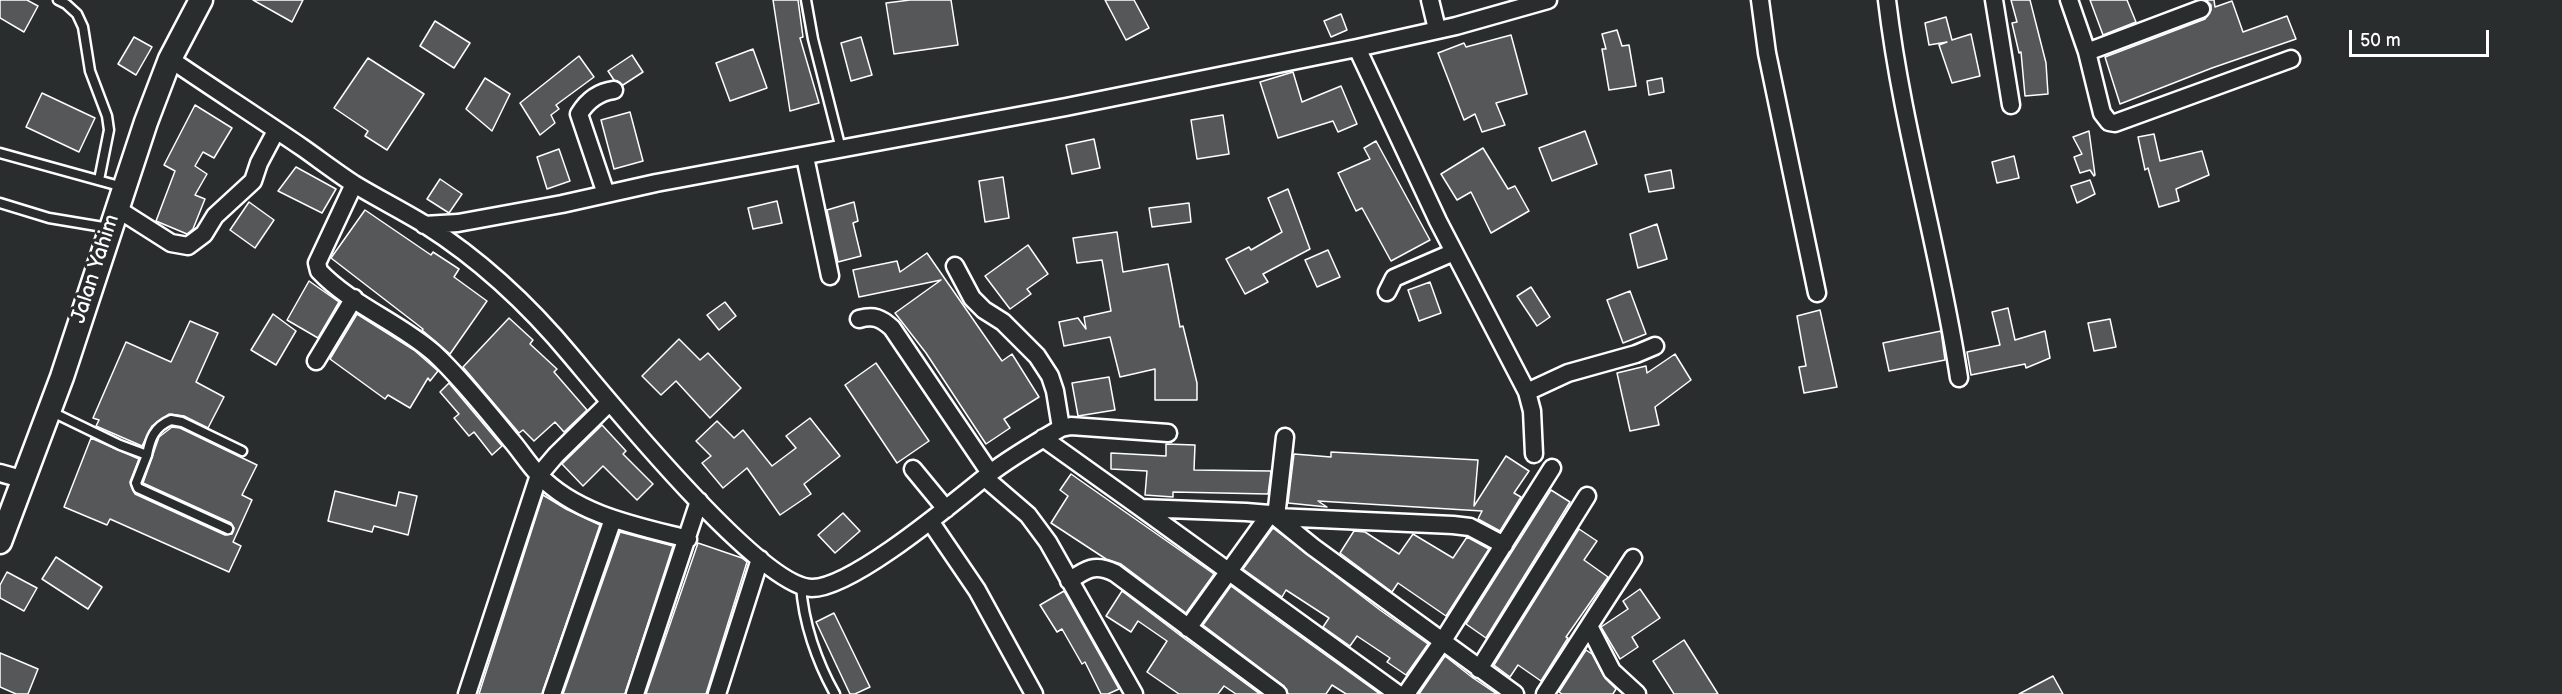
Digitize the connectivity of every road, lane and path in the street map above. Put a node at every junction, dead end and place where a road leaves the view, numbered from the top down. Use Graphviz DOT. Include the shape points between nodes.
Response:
graph roads {
  1 [pos="58,0"];
  2 [pos="201,0"];
  3 [pos="806,0"];
  4 [pos="1430,0"];
  5 [pos="1548,0"];
  6 [pos="1760,0"];
  7 [pos="1887,0"];
  8 [pos="1994,0"];
  9 [pos="2069,0"];
  10 [pos="2201,9"];
  11 [pos="1437,29"];
  12 [pos="1357,48"];
  13 [pos="2087,52"];
  14 [pos="170,59"];
  15 [pos="2291,59"];
  16 [pos="614,90"];
  17 [pos="2012,105"];
  18 [pos="276,131"];
  19 [pos="841,150"];
  20 [pos="0,153"];
  21 [pos="805,157"];
  22 [pos="99,180"];
  23 [pos="354,184"];
  24 [pos="606,194"];
  25 [pos="0,202"];
  26 [pos="116,208"];
  27 [pos="424,225"];
  28 [pos="1454,252"];
  29 [pos="956,266"];
  30 [pos="830,276"];
  31 [pos="1387,292"];
  32 [pos="1817,294"];
  33 [pos="354,298"];
  34 [pos="859,320"];
  35 [pos="1655,345"];
  36 [pos="316,361"];
  37 [pos="1959,378"];
  38 [pos="1527,392"];
  39 [pos="609,403"];
  40 [pos="50,411"];
  41 [pos="1061,428"];
  42 [pos="1168,433"];
  43 [pos="1285,437"];
  44 [pos="1043,438"];
  45 [pos="242,451"];
  46 [pos="1534,454"];
  47 [pos="147,455"];
  48 [pos="1552,468"];
  49 [pos="913,469"];
  50 [pos="0,472"];
  51 [pos="988,475"];
  52 [pos="539,476"];
  53 [pos="25,480"];
  54 [pos="1587,496"];
  55 [pos="699,501"];
  56 [pos="946,508"];
  57 [pos="1141,508"];
  58 [pos="1273,515"];
  59 [pos="613,519"];
  60 [pos="930,520"];
  61 [pos="228,530"];
  62 [pos="688,539"];
  63 [pos="0,542"];
  64 [pos="1504,545"];
  65 [pos="1633,558"];
  66 [pos="760,559"];
  67 [pos="1227,571"];
  68 [pos="1069,580"];
  69 [pos="801,585"];
  70 [pos="1589,626"];
  71 [pos="1188,628"];
  72 [pos="1442,642"];
  73 [pos="1479,669"];
  74 [pos="1134,693"];
  75 [pos="467,694"];
  76 [pos="552,694"];
  77 [pos="635,694"];
  78 [pos="717,694"];
  79 [pos="835,694"];
  80 [pos="1034,694"];
  81 [pos="1278,694"];
  82 [pos="1398,694"];
  83 [pos="1406,694"];
  84 [pos="1515,694"];
  85 [pos="1545,694"];
  86 [pos="1636,694"];
  1 -- 22 [label="lane" via="77,14 83,27 90,70 107,116 109,130"];
  2 -- 14 [label="street, Jalan Yahim"];
  3 -- 19 [label="lane"];
  4 -- 11 [label="street"];
  5 -- 11 [label="street"];
  6 -- 32 [label="street" via="1767,53"];
  7 -- 37 [label="street"];
  8 -- 17 [label="street"];
  9 -- 13 [label="street"];
  10 -- 13 [label="street"];
  11 -- 12 [label="street"];
  12 -- 19 [label="street"];
  12 -- 28 [label="street"];
  13 -- 15 [label="street" via="2102,113 2115,123"];
  14 -- 18 [label="street"];
  14 -- 26 [label="street, Jalan Yahim"];
  16 -- 24 [label="street" via="598,94 579,114"];
  18 -- 23 [label="street"];
  18 -- 26 [label="street" via="253,181 188,246 171,243"];
  19 -- 21 [label="street"];
  20 -- 22 [label="lane"];
  21 -- 24 [label="street"];
  21 -- 30 [label="street"];
  22 -- 26 [label="lane"];
  23 -- 27 [label="street"];
  23 -- 33 [label="street" via="317,263 323,276"];
  24 -- 27 [label="street" via="458,223"];
  25 -- 26 [label="lane" via="49,218"];
  26 -- 40 [label="street, Jalan Yahim"];
  27 -- 39 [label="street" via="482,266 531,308"];
  28 -- 31 [label="street" via="1394,278"];
  28 -- 38 [label="street"];
  29 -- 41 [label="street" via="972,298 1038,356 1055,391"];
  33 -- 36 [label="street"];
  33 -- 52 [label="street" via="407,331 436,355"];
  34 -- 51 [label="street" via="871,316 892,328"];
  35 -- 38 [label="street" via="1568,373"];
  38 -- 46 [label="street"];
  39 -- 52 [label="street"];
  39 -- 55 [label="street"];
  40 -- 47 [label="lane"];
  40 -- 53 [label="street, Jalan Yahim"];
  41 -- 42 [label="street"];
  41 -- 44 [label="street"];
  43 -- 58 [label="street"];
  44 -- 51 [label="street"];
  44 -- 57 [label="street"];
  45 -- 47 [label="lane" via="171,420 157,428"];
  47 -- 61 [label="lane" via="136,483 138,488"];
  48 -- 64 [label="street"];
  49 -- 56 [label="street"];
  50 -- 53 [label="street"];
  51 -- 56 [label="street"];
  51 -- 68 [label="street" via="1028,515"];
  52 -- 59 [label="street" via="563,495"];
  52 -- 75 [label="street"];
  53 -- 63 [label="street, Jalan Yahim"];
  54 -- 73 [label="street"];
  55 -- 62 [label="street"];
  55 -- 66 [label="street"];
  56 -- 60 [label="street"];
  57 -- 58 [label="street"];
  57 -- 67 [label="street"];
  58 -- 64 [label="street" via="1462,526"];
  58 -- 67 [label="street"];
  58 -- 72 [label="street"];
  59 -- 62 [label="street"];
  59 -- 76 [label="street"];
  60 -- 69 [label="street" via="854,572 813,588"];
  60 -- 80 [label="street" via="977,590"];
  62 -- 77 [label="street"];
  64 -- 72 [label="street"];
  65 -- 70 [label="street"];
  66 -- 69 [label="street"];
  66 -- 78 [label="street"];
  67 -- 71 [label="street"];
  67 -- 82 [label="street"];
  68 -- 71 [label="street" via="1088,567 1104,568"];
  68 -- 74 [label="street"];
  69 -- 79 [label="lane" via="807,623"];
  70 -- 85 [label="street"];
  70 -- 86 [label="street" via="1612,671"];
  71 -- 81 [label="street"];
  72 -- 73 [label="street"];
  72 -- 83 [label="street"];
  73 -- 84 [label="street"];
}
